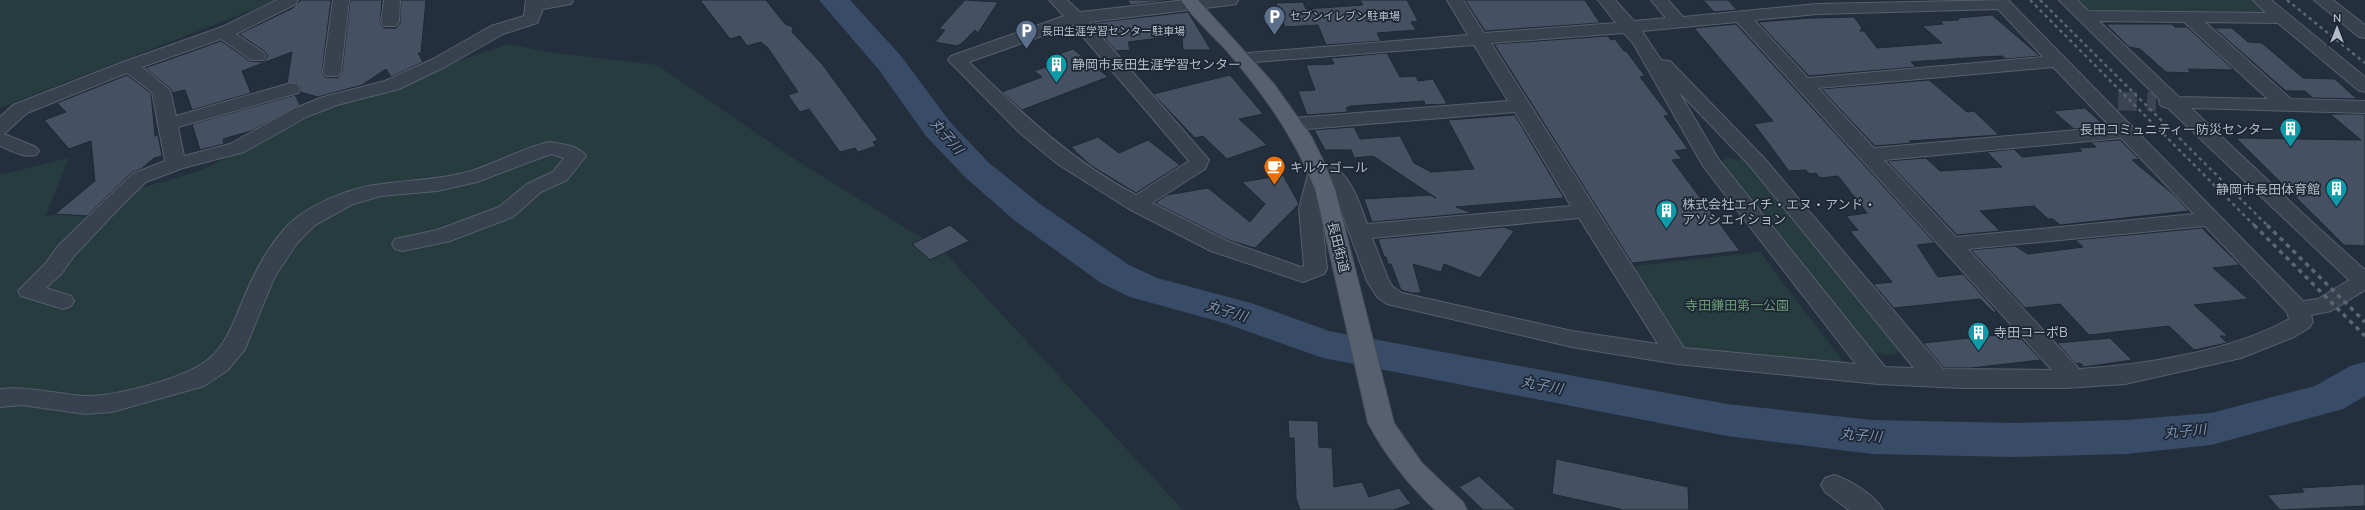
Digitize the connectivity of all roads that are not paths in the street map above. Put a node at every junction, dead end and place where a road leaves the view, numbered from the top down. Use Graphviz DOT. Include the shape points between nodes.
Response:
graph roads {
  1 [pos="290,0"];
  2 [pos="341,0"];
  3 [pos="392,0"];
  4 [pos="565,0"];
  5 [pos="1057,0"];
  6 [pos="1230,0"];
  7 [pos="1455,0"];
  8 [pos="1606,0"];
  9 [pos="1659,0"];
  10 [pos="2067,0"];
  11 [pos="2260,0"];
  12 [pos="2322,0"];
  13 [pos="1191,1"];
  14 [pos="2000,2"];
  15 [pos="534,3"];
  16 [pos="1901,4"];
  17 [pos="2084,16"];
  18 [pos="1742,17"];
  19 [pos="1076,18"];
  20 [pos="2190,18"];
  21 [pos="2283,18"];
  22 [pos="390,22"];
  23 [pos="1678,22"];
  24 [pos="223,33"];
  25 [pos="2365,33"];
  26 [pos="1635,34"];
  27 [pos="1478,38"];
  28 [pos="257,56"];
  29 [pos="1242,58"];
  30 [pos="2058,62"];
  31 [pos="129,66"];
  32 [pos="332,72"];
  33 [pos="1804,84"];
  34 [pos="2365,86"];
  35 [pos="291,89"];
  36 [pos="2095,100"];
  37 [pos="2118,101"];
  38 [pos="2165,102"];
  39 [pos="2286,105"];
  40 [pos="1521,106"];
  41 [pos="2365,107"];
  42 [pos="168,124"];
  43 [pos="1294,124"];
  44 [pos="0,129"];
  45 [pos="2126,132"];
  46 [pos="0,138"];
  47 [pos="29,151"];
  48 [pos="1868,155"];
  49 [pos="176,164"];
  50 [pos="1319,170"];
  51 [pos="1136,204"];
  52 [pos="1585,211"];
  53 [pos="2211,219"];
  54 [pos="1359,232"];
  55 [pos="403,244"];
  56 [pos="1950,244"];
  57 [pos="2365,280"];
  58 [pos="63,301"];
  59 [pos="2298,309"];
  60 [pos="1677,356"];
  61 [pos="1878,375"];
  62 [pos="1936,378"];
  63 [pos="2073,378"];
  64 [pos="0,398"];
  65 [pos="1834,485"];
  66 [pos="1452,510"];
  67 [pos="1869,510"];
  1 -- 24 [label="street"];
  2 -- 32 [label="street"];
  3 -- 22 [label="street"];
  4 -- 15 [label="street"];
  5 -- 19 [label="street"];
  6 -- 13 [label="street"];
  7 -- 27 [label="street"];
  8 -- 26 [label="street"];
  9 -- 23 [label="street"];
  10 -- 17 [label="street"];
  11 -- 21 [label="street"];
  12 -- 25 [label="street"];
  13 -- 19 [label="street"];
  13 -- 29 [label="main road, 長田街道"];
  14 -- 16 [label="street"];
  14 -- 30 [label="street"];
  15 -- 49 [label="street" via="531,19 497,30 416,74 300,113 237,148"];
  16 -- 18 [label="street"];
  17 -- 20 [label="street"];
  17 -- 38 [label="street"];
  18 -- 23 [label="street"];
  18 -- 33 [label="street"];
  19 -- 51 [label="street" via="1199,160 1198,166"];
  19 -- 51 [label="street" via="957,60 1028,130 1061,156"];
  20 -- 21 [label="street"];
  20 -- 39 [label="street"];
  21 -- 34 [label="street"];
  23 -- 26 [label="street"];
  24 -- 28 [label="street"];
  24 -- 31 [label="street"];
  26 -- 27 [label="street"];
  26 -- 61 [label="street" via="1710,162"];
  26 -- 62 [label="street" via="1757,162"];
  27 -- 29 [label="street"];
  27 -- 40 [label="street"];
  29 -- 43 [label="main road, 長田街道"];
  30 -- 33 [label="street"];
  30 -- 36 [label="street"];
  31 -- 42 [label="street" via="161,90"];
  31 -- 44 [label="street" via="20,109"];
  33 -- 48 [label="street"];
  35 -- 42 [label="street"];
  36 -- 37 [label="street"];
  36 -- 45 [label="street"];
  38 -- 39 [label="street"];
  38 -- 57 [label="street" via="2347,267"];
  39 -- 41 [label="street"];
  40 -- 43 [label="street"];
  40 -- 52 [label="street"];
  42 -- 49 [label="street"];
  43 -- 50 [label="main road, 長田街道"];
  45 -- 48 [label="street"];
  45 -- 53 [label="street"];
  46 -- 47 [label="street"];
  48 -- 56 [label="street"];
  49 -- 58 [label="street" via="139,178 29,291"];
  50 -- 51 [label="street" via="1310,209 1316,269 1303,275 1219,246"];
  50 -- 54 [label="street" via="1335,176 1344,191"];
  50 -- 66 [label="main road, 長田街道" via="1381,423 1407,466"];
  52 -- 54 [label="street"];
  52 -- 60 [label="street"];
  53 -- 56 [label="street"];
  53 -- 59 [label="street"];
  54 -- 60 [label="street" via="1378,281 1385,292 1395,299 1572,339"];
  55 -- 64 [label="street" via="442,236 506,212 534,188 560,176 576,156 564,150 549,148 470,178 437,185 380,190 346,199 307,220 289,238 263,278 237,343 220,364 195,380 112,403 85,405 22,396"];
  56 -- 63 [label="street"];
  57 -- 59 [label="street" via="2323,306"];
  59 -- 63 [label="street" via="2301,322 2286,331 2233,352 2125,375"];
  60 -- 61 [label="street"];
  61 -- 62 [label="street"];
  62 -- 63 [label="street"];
  65 -- 67 [label="street"];
}
